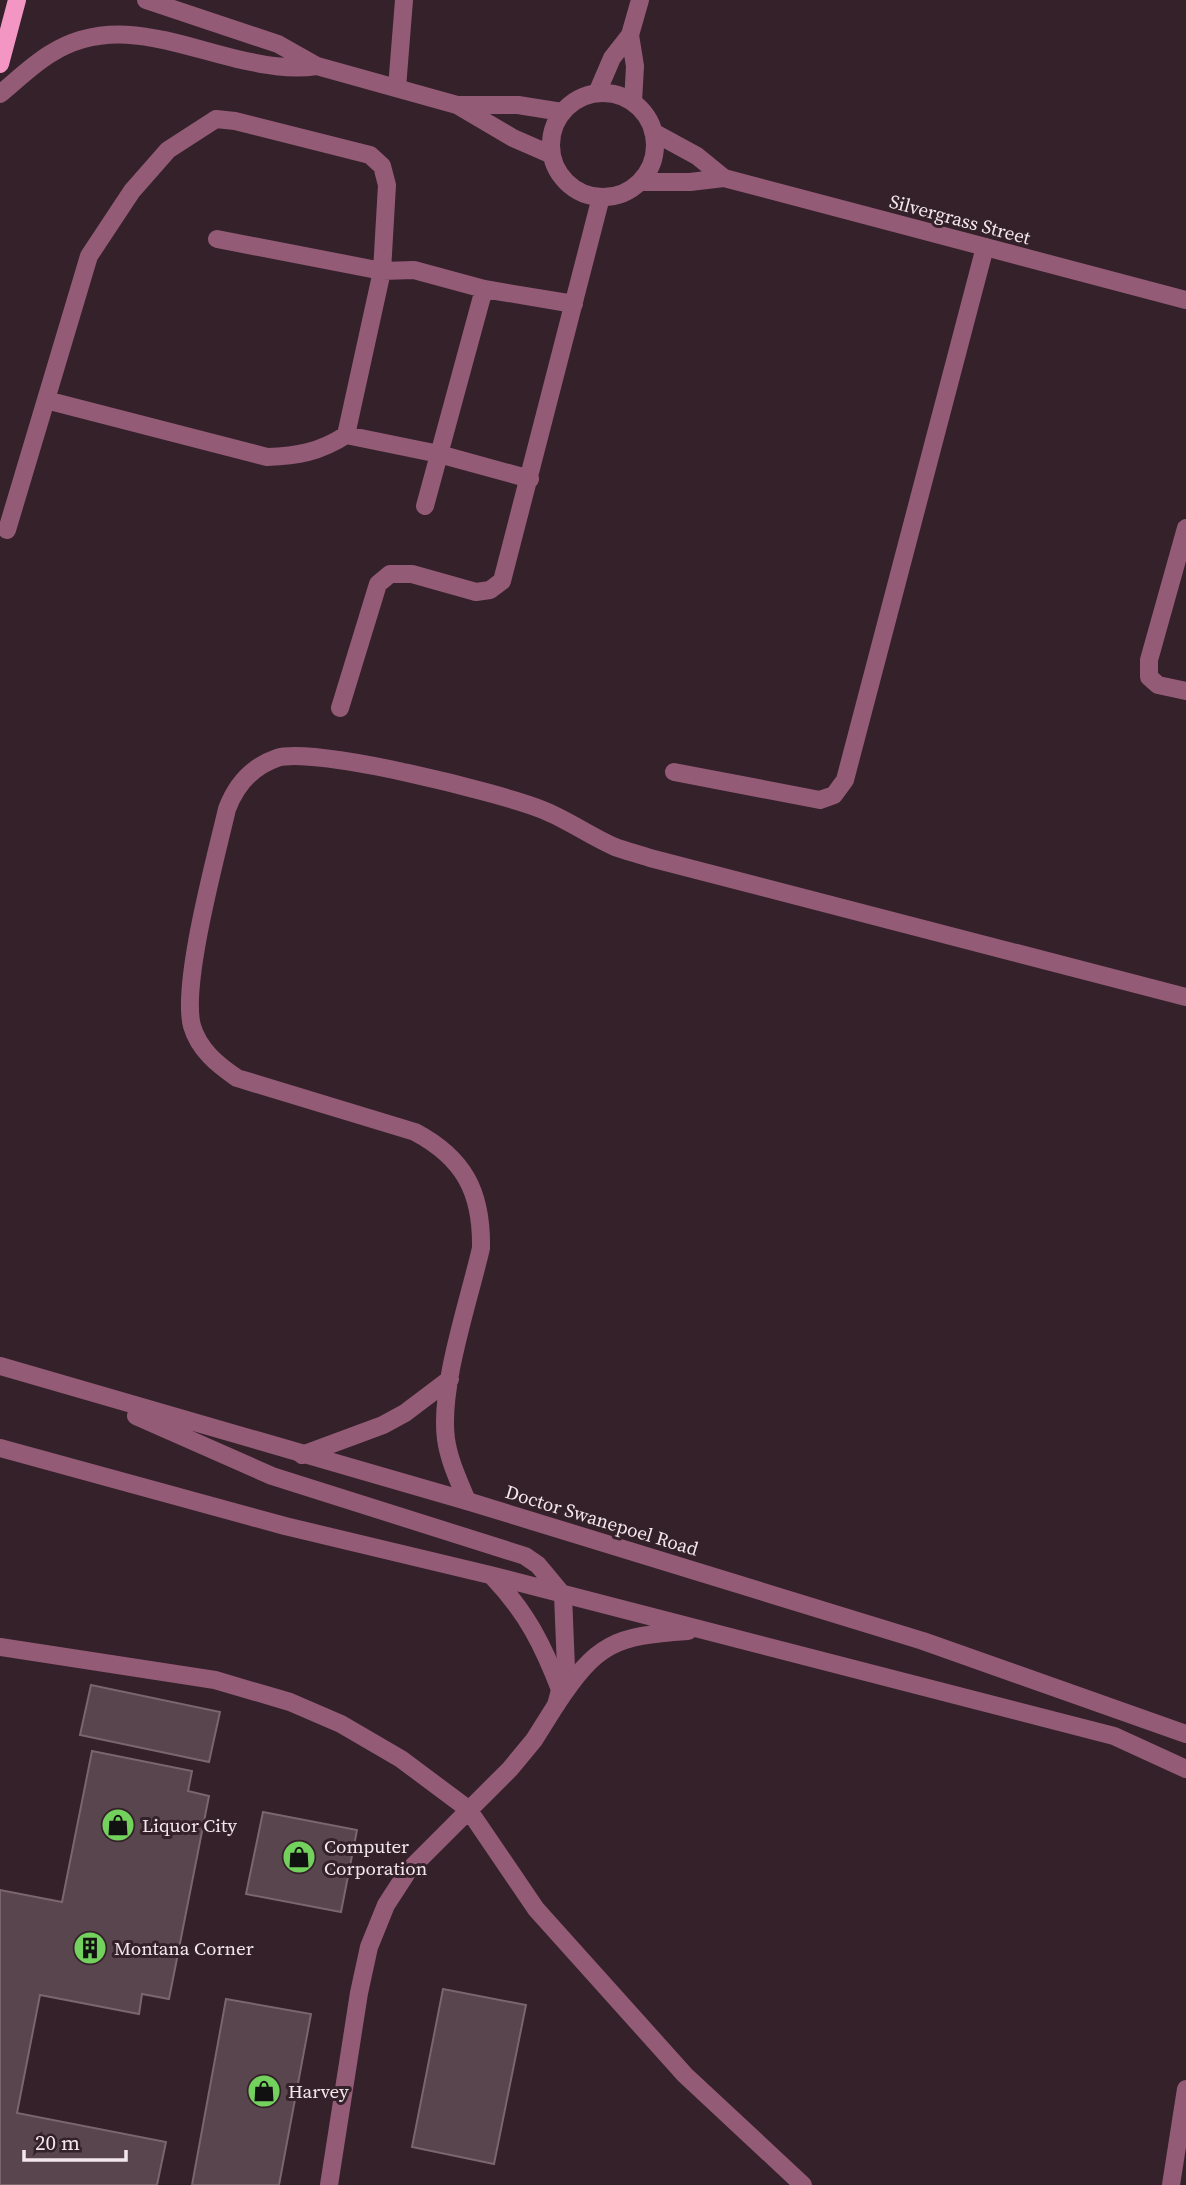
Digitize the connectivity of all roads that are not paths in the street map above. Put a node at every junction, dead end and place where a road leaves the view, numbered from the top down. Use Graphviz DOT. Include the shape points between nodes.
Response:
graph roads {
  1 [pos="17,0"];
  2 [pos="146,0"];
  3 [pos="404,0"];
  4 [pos="640,0"];
  5 [pos="630,35"];
  6 [pos="0,64"];
  7 [pos="317,66"];
  8 [pos="397,88"];
  9 [pos="597,93"];
  10 [pos="0,94"];
  11 [pos="633,102"];
  12 [pos="457,106"];
  13 [pos="562,112"];
  14 [pos="653,132"];
  15 [pos="552,155"];
  16 [pos="724,178"];
  17 [pos="640,182"];
  18 [pos="601,197"];
  19 [pos="217,239"];
  20 [pos="985,247"];
  21 [pos="382,271"];
  22 [pos="484,289"];
  23 [pos="1186,300"];
  24 [pos="574,304"];
  25 [pos="46,400"];
  26 [pos="346,435"];
  27 [pos="439,454"];
  28 [pos="530,479"];
  29 [pos="425,506"];
  30 [pos="1186,528"];
  31 [pos="7,530"];
  32 [pos="1186,691"];
  33 [pos="340,708"];
  34 [pos="674,772"];
  35 [pos="1186,997"];
  36 [pos="0,1366"];
  37 [pos="450,1379"];
  38 [pos="89,1394"];
  39 [pos="0,1448"];
  40 [pos="303,1454"];
  41 [pos="467,1501"];
  42 [pos="491,1575"];
  43 [pos="563,1595"];
  44 [pos="705,1630"];
  45 [pos="0,1647"];
  46 [pos="559,1699"];
  47 [pos="1186,1734"];
  48 [pos="1186,1769"];
  49 [pos="468,1809"];
  50 [pos="1186,2090"];
  51 [pos="329,2185"];
  52 [pos="803,2185"];
  53 [pos="1171,2185"];
  1 -- 6 [label="main road"];
  2 -- 7 [label="street" via="278,44"];
  3 -- 8 [label="street"];
  4 -- 5 [label="street"];
  5 -- 9 [label="street" via="612,58"];
  5 -- 11 [label="street" via="635,66"];
  7 -- 8 [label="street"];
  7 -- 10 [label="street" via="272,66 146,36 107,33 52,52"];
  8 -- 12 [label="street"];
  9 -- 11 [label="street"];
  9 -- 13 [label="street" via="578,99"];
  11 -- 14 [label="street"];
  12 -- 13 [label="street" via="518,105"];
  12 -- 15 [label="street"];
  13 -- 15 [label="street" via="552,132"];
  14 -- 16 [label="street, Silvergrass Street" via="704,160"];
  14 -- 17 [label="street" via="653,159"];
  15 -- 18 [label="street" via="569,184"];
  16 -- 17 [label="street, Silvergrass Street"];
  16 -- 20 [label="street, Silvergrass Street"];
  17 -- 18 [label="street" via="628,191"];
  18 -- 24 [label="street"];
  19 -- 21 [label="street"];
  20 -- 23 [label="street, Silvergrass Street"];
  20 -- 34 [label="street" via="845,780 834,795 820,800"];
  21 -- 22 [label="street" via="414,270"];
  21 -- 25 [label="street" via="387,185 382,166 369,155 216,119 167,150 132,191 89,256"];
  21 -- 26 [label="street"];
  22 -- 24 [label="street"];
  22 -- 27 [label="street"];
  24 -- 28 [label="street"];
  25 -- 26 [label="street" via="267,457 300,456"];
  25 -- 31 [label="street"];
  26 -- 27 [label="street"];
  27 -- 28 [label="street"];
  27 -- 29 [label="street"];
  28 -- 33 [label="street" via="502,581 491,590 476,592 412,575 390,574 378,584"];
  30 -- 32 [label="street" via="1149,660 1150,677 1158,685"];
  35 -- 37 [label="street" via="650,858 614,846 526,803 380,768 309,757 279,757 254,769 234,789 226,809 192,977 192,1026 215,1063 237,1078 415,1132 438,1144 461,1166 482,1226 481,1248"];
  36 -- 38 [label="street, Doctor Swanepoel Road"];
  37 -- 40 [label="street" via="383,1424"];
  37 -- 41 [label="street" via="446,1436"];
  38 -- 40 [label="street, Doctor Swanepoel Road"];
  38 -- 43 [label="street" via="272,1476 525,1556"];
  39 -- 42 [label="street" via="285,1526"];
  40 -- 41 [label="street, Doctor Swanepoel Road"];
  41 -- 47 [label="street, Doctor Swanepoel Road" via="923,1641"];
  42 -- 43 [label="street"];
  42 -- 46 [label="street" via="533,1627"];
  43 -- 44 [label="street"];
  43 -- 46 [label="street" via="566,1668"];
  44 -- 46 [label="street" via="629,1637 608,1645"];
  44 -- 48 [label="street" via="1114,1736"];
  45 -- 49 [label="street" via="215,1680 290,1702 341,1724 401,1759"];
  46 -- 49 [label="street" via="534,1740"];
  49 -- 51 [label="street" via="408,1871 386,1905 369,1947"];
  49 -- 52 [label="street" via="536,1909 685,2075"];
  50 -- 53 [label="street"];
}
